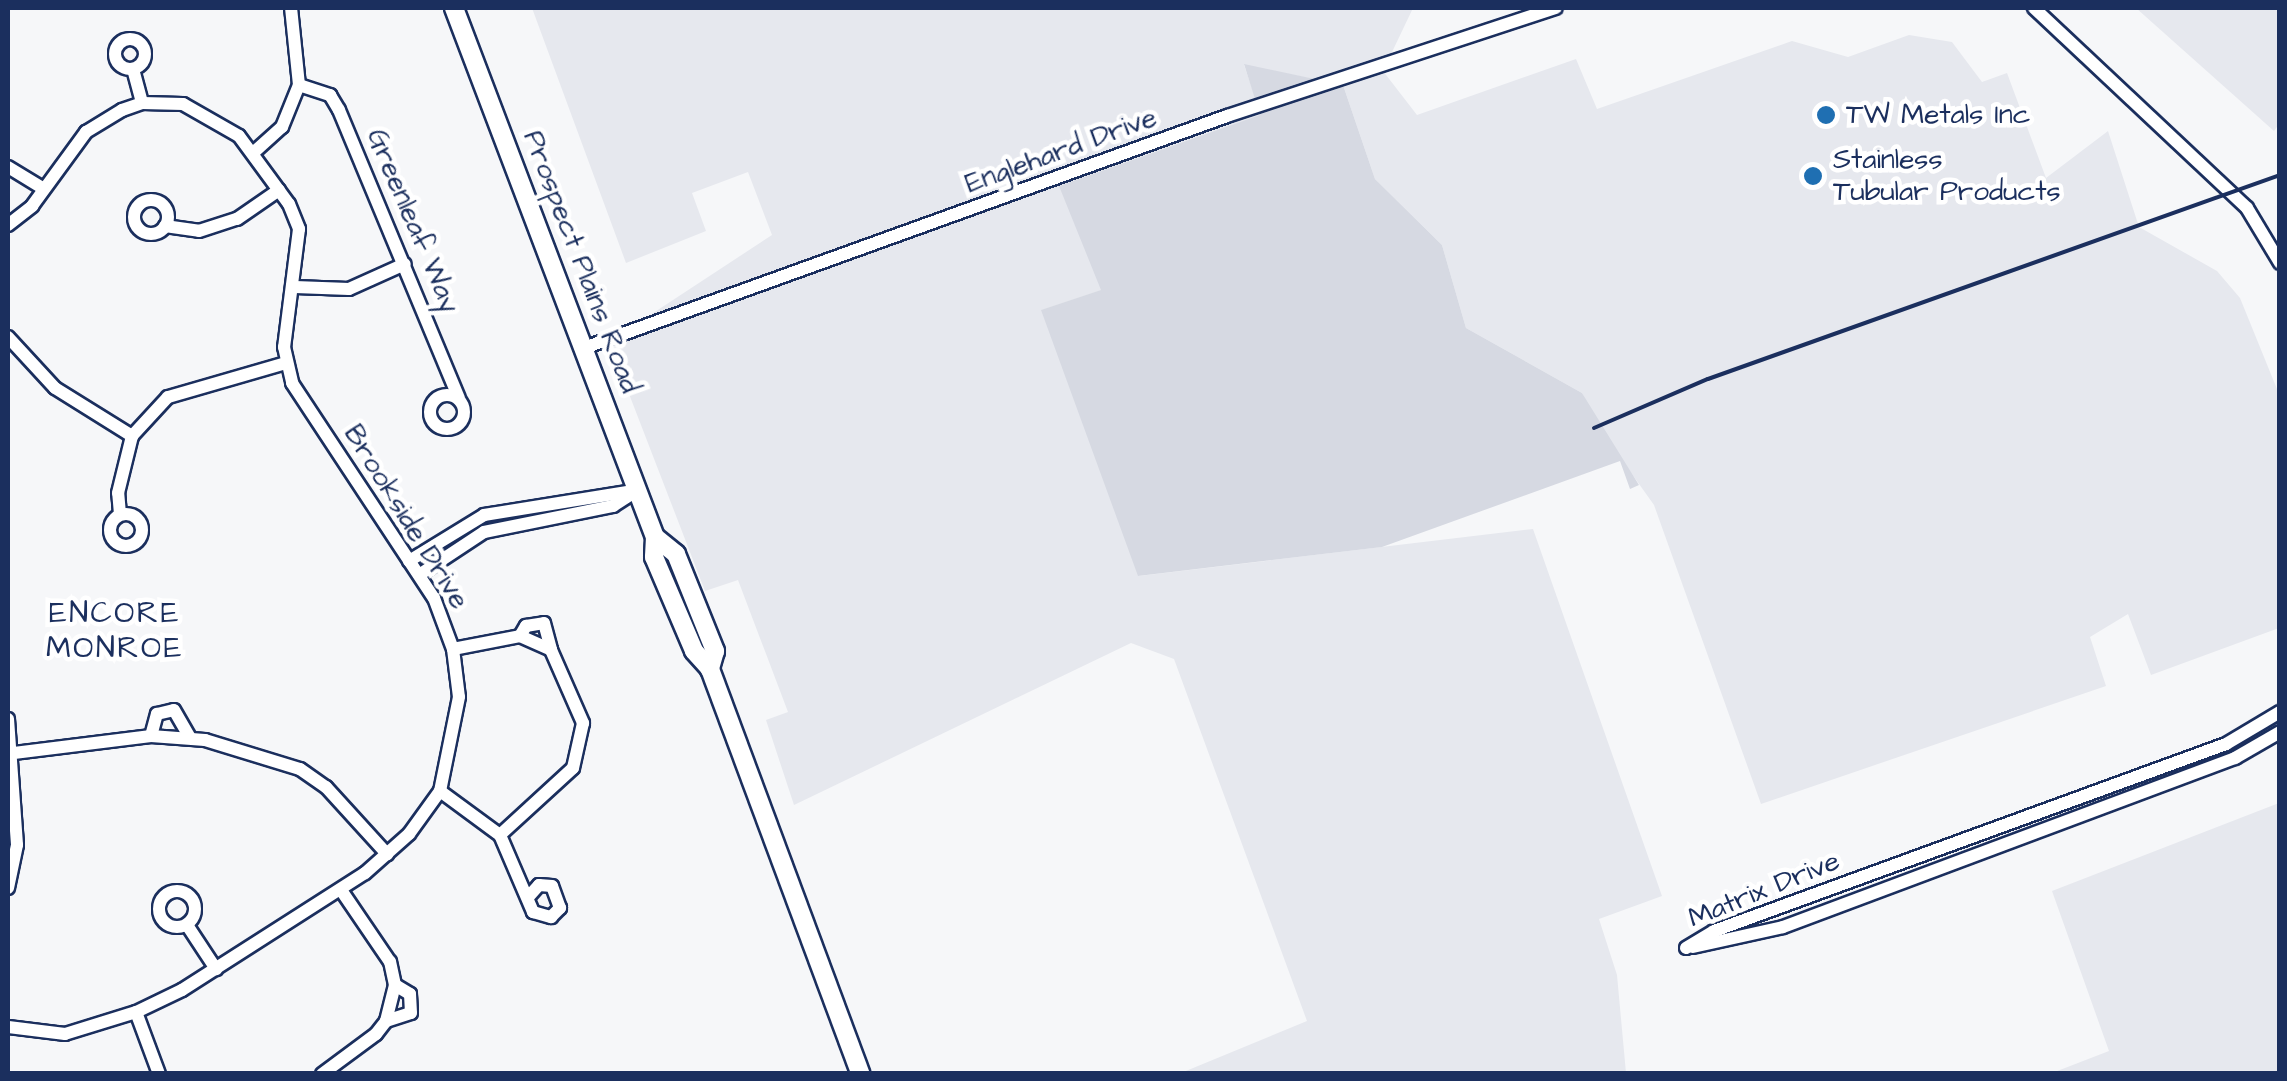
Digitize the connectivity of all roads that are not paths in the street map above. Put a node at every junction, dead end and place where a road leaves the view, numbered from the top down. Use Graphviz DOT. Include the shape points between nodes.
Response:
graph roads {
  1 [pos="290,8"];
  2 [pos="454,8"];
  3 [pos="1556,8"];
  4 [pos="2034,8"];
  5 [pos="133,68"];
  6 [pos="299,84"];
  7 [pos="142,103"];
  8 [pos="254,153"];
  9 [pos="8,167"];
  10 [pos="44,190"];
  11 [pos="279,190"];
  12 [pos="8,226"];
  13 [pos="165,226"];
  14 [pos="405,264"];
  15 [pos="2280,264"];
  16 [pos="295,287"];
  17 [pos="8,337"];
  18 [pos="584,348"];
  19 [pos="286,364"];
  20 [pos="459,398"];
  21 [pos="132,436"];
  22 [pos="638,490"];
  23 [pos="120,514"];
  24 [pos="409,561"];
  25 [pos="418,575"];
  26 [pos="520,636"];
  27 [pos="454,650"];
  28 [pos="551,650"];
  29 [pos="2280,712"];
  30 [pos="8,720"];
  31 [pos="2280,732"];
  32 [pos="151,736"];
  33 [pos="189,736"];
  34 [pos="14,753"];
  35 [pos="440,791"];
  36 [pos="500,835"];
  37 [pos="387,854"];
  38 [pos="8,888"];
  39 [pos="341,890"];
  40 [pos="529,896"];
  41 [pos="187,925"];
  42 [pos="216,969"];
  43 [pos="394,984"];
  44 [pos="136,1012"];
  45 [pos="386,1021"];
  46 [pos="8,1026"];
  47 [pos="160,1074"];
  48 [pos="322,1074"];
  49 [pos="861,1074"];
  1 -- 6 [label="street"];
  2 -- 18 [label="street, Prospect Plains Road"];
  3 -- 18 [label="street, Englehard Drive" via="1227,116"];
  4 -- 15 [label="street" via="2240,200"];
  5 -- 7 [label="street"];
  6 -- 8 [label="street" via="282,127"];
  6 -- 14 [label="street, Greenleaf Way" via="330,96"];
  7 -- 8 [label="street" via="198,109 230,127"];
  7 -- 10 [label="street" via="86,132"];
  8 -- 11 [label="street"];
  9 -- 10 [label="street"];
  10 -- 12 [label="street"];
  11 -- 13 [label="street" via="212,227"];
  11 -- 16 [label="street" via="298,230"];
  14 -- 16 [label="street" via="349,289"];
  14 -- 20 [label="street, Greenleaf Way"];
  16 -- 19 [label="street"];
  17 -- 21 [label="street" via="55,388"];
  18 -- 22 [label="street, Prospect Plains Road"];
  19 -- 21 [label="street" via="168,396"];
  19 -- 24 [label="street, Brookside Drive" via="297,393"];
  21 -- 23 [label="street" via="118,493"];
  22 -- 24 [label="street" via="484,516"];
  22 -- 25 [label="street" via="613,506 484,532"];
  22 -- 49 [label="street, Prospect Plains Road" via="655,537 676,554 715,651 710,669"];
  24 -- 25 [label="street, Brookside Drive"];
  25 -- 27 [label="street, Brookside Drive"];
  26 -- 27 [label="street"];
  26 -- 28 [label="street"];
  26 -- 28 [label="street" via="526,626 544,623"];
  27 -- 35 [label="street, Brookside Drive" via="459,698"];
  28 -- 36 [label="street" via="583,724 580,755"];
  29 -- 31 [label="street, Matrix Drive" via="2226,744 1714,931 1686,948 1783,926 2236,758"];
  30 -- 34 [label="street"];
  32 -- 33 [label="street"];
  32 -- 33 [label="street" via="157,714 174,710"];
  32 -- 34 [label="street"];
  33 -- 37 [label="street" via="300,769 326,787"];
  34 -- 38 [label="street" via="16,845"];
  35 -- 36 [label="street"];
  35 -- 37 [label="street, Brookside Drive"];
  36 -- 40 [label="street"];
  37 -- 39 [label="street, Brookside Drive"];
  39 -- 42 [label="street, Brookside Drive"];
  39 -- 43 [label="street" via="390,962"];
  41 -- 42 [label="street"];
  42 -- 44 [label="street, Brookside Drive"];
  43 -- 45 [label="street"];
  43 -- 45 [label="street" via="410,994 411,1013"];
  44 -- 46 [label="street, Brookside Drive" via="66,1034"];
  44 -- 47 [label="street"];
  45 -- 48 [label="street"];
}
